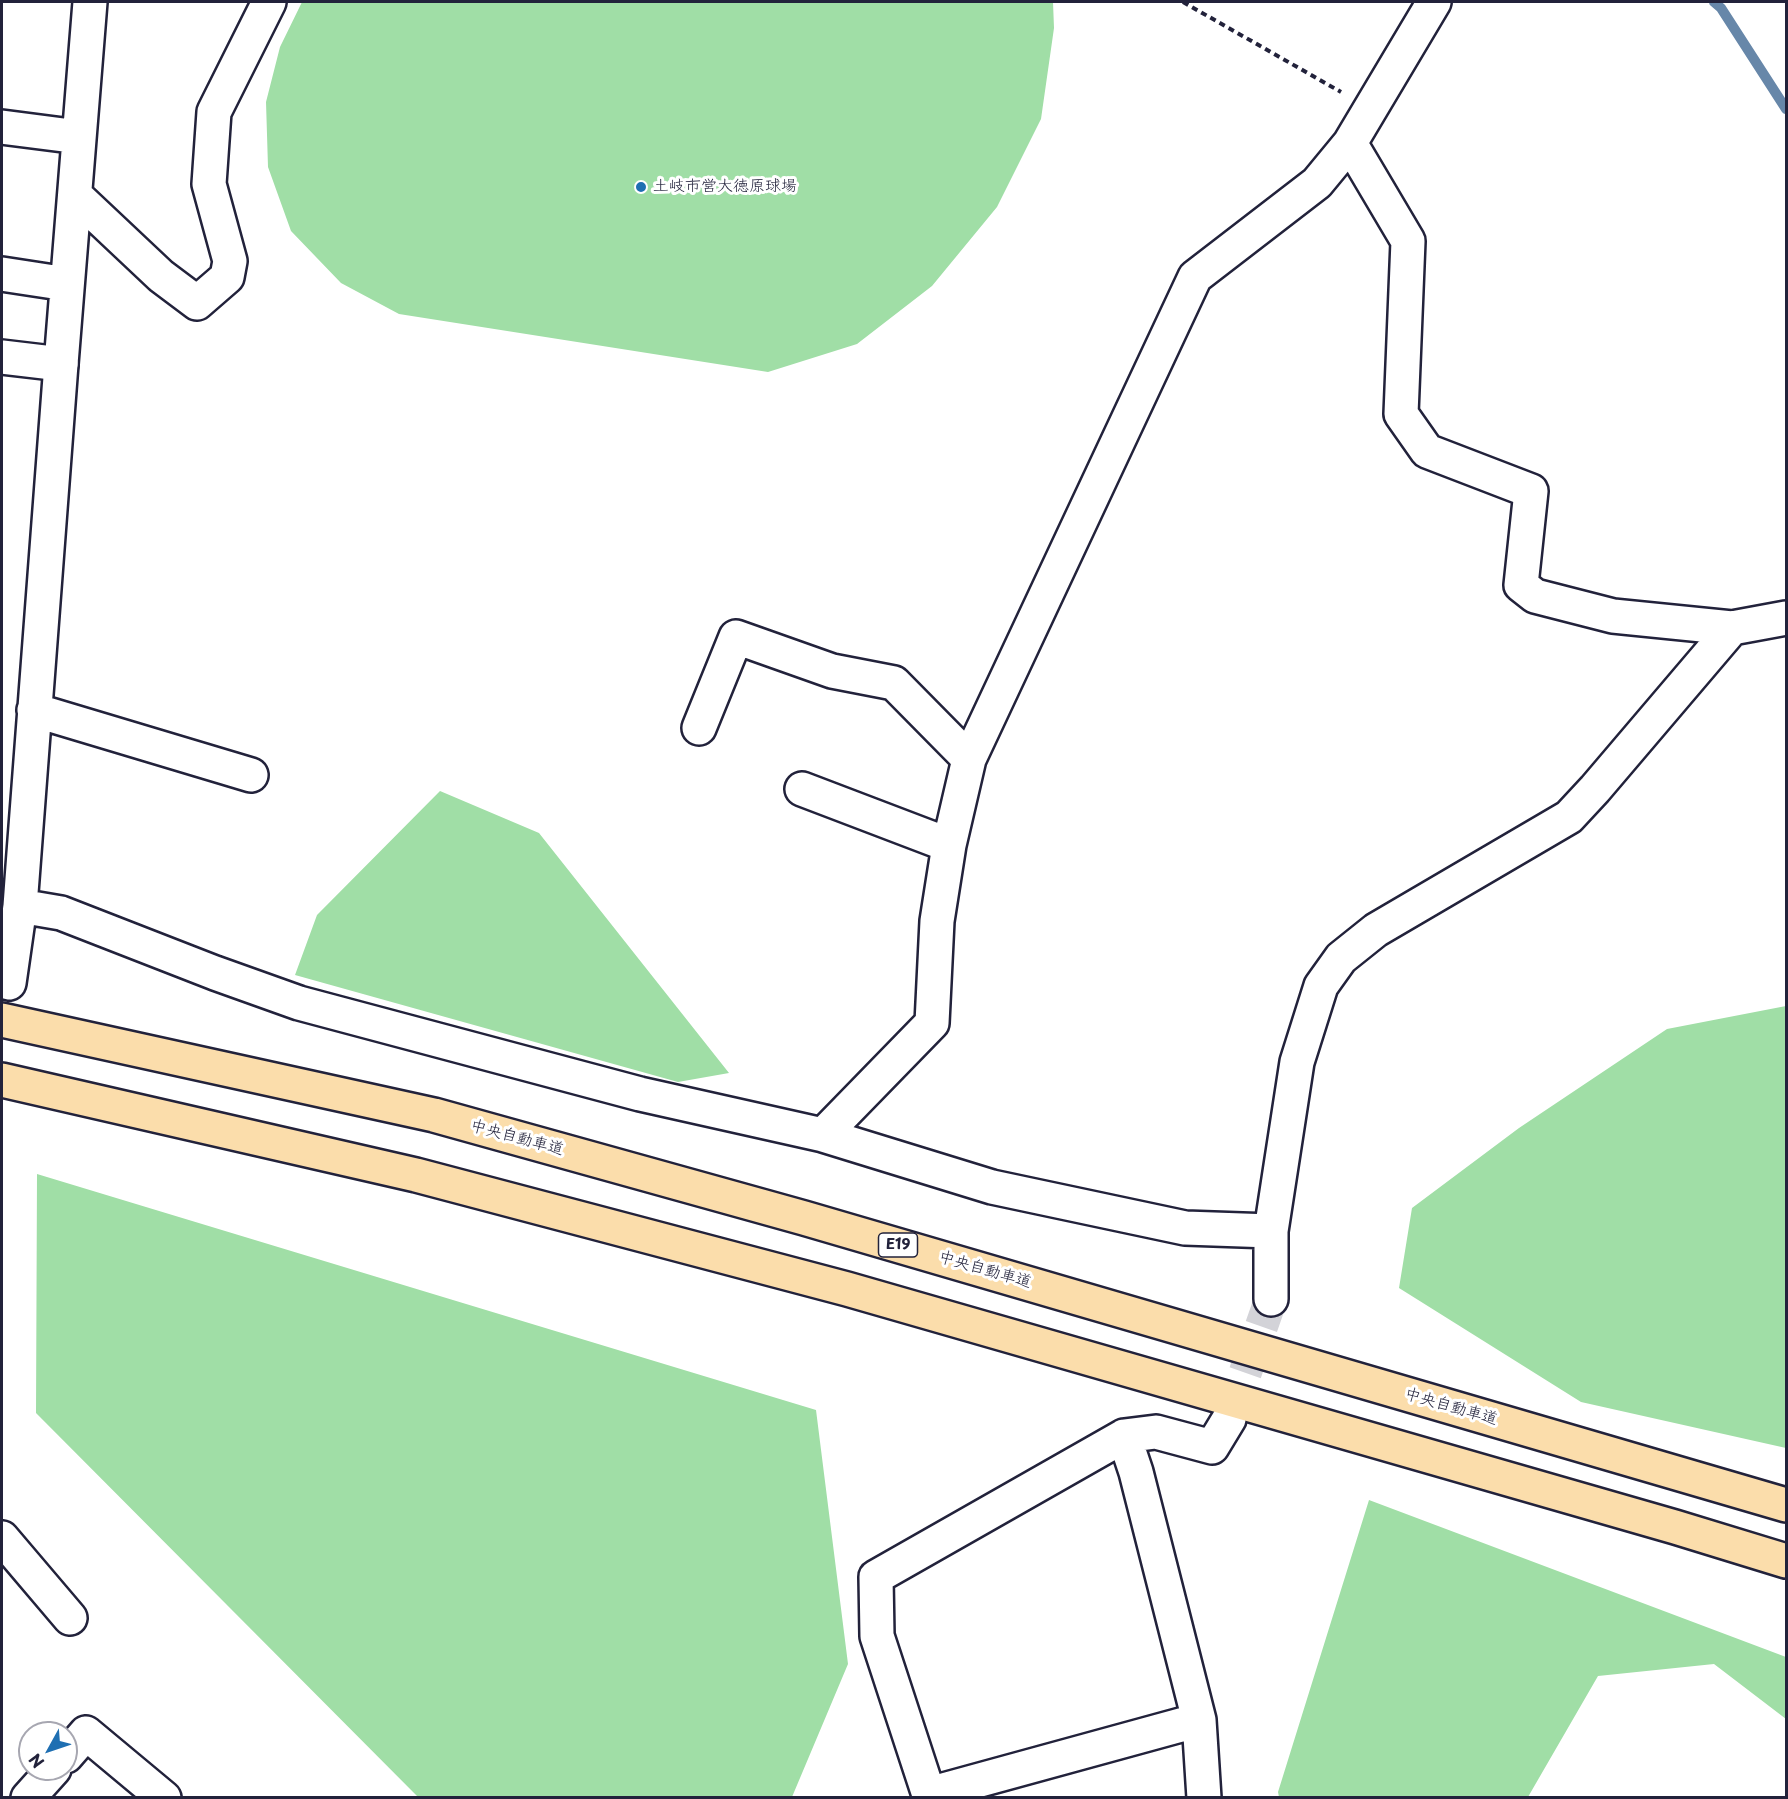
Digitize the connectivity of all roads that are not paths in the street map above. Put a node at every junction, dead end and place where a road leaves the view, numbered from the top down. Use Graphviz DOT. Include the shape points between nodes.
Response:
graph roads {
  1 [pos="90,2"];
  2 [pos="269,2"];
  3 [pos="1434,2"];
  4 [pos="2,127"];
  5 [pos="80,137"];
  6 [pos="1350,143"];
  7 [pos="75,195"];
  8 [pos="2,274"];
  9 [pos="68,284"];
  10 [pos="2,357"];
  11 [pos="61,364"];
  12 [pos="1786,618"];
  13 [pos="1732,628"];
  14 [pos="34,710"];
  15 [pos="699,728"];
  16 [pos="969,759"];
  17 [pos="251,776"];
  18 [pos="802,789"];
  19 [pos="949,845"];
  20 [pos="20,906"];
  21 [pos="9,983"];
  22 [pos="2,1020"];
  23 [pos="2,1080"];
  24 [pos="823,1135"];
  25 [pos="1271,1231"];
  26 [pos="1271,1299"];
  27 [pos="1229,1419"];
  28 [pos="1124,1436"];
  29 [pos="1786,1504"];
  30 [pos="2,1538"];
  31 [pos="1786,1561"];
  32 [pos="70,1618"];
  33 [pos="1198,1720"];
  34 [pos="78,1742"];
  35 [pos="43,1781"];
  36 [pos="930,1796"];
  37 [pos="28,1797"];
  38 [pos="164,1797"];
  39 [pos="1204,1797"];
  1 -- 5 [label="street"];
  2 -- 7 [label="street" via="214,112 209,184 230,261 227,277 197,303 161,276"];
  3 -- 6 [label="street"];
  4 -- 5 [label="street"];
  5 -- 7 [label="street"];
  6 -- 13 [label="street" via="1408,241 1401,414 1427,451 1531,491 1521,585 1535,597 1613,616"];
  6 -- 16 [label="street" via="1317,183 1195,277"];
  7 -- 9 [label="street"];
  8 -- 9 [label="street"];
  9 -- 11 [label="street"];
  10 -- 11 [label="street"];
  11 -- 14 [label="street"];
  12 -- 13 [label="street"];
  13 -- 25 [label="street" via="1569,817 1376,930 1341,958 1321,986 1298,1062"];
  14 -- 17 [label="street"];
  14 -- 20 [label="street"];
  15 -- 16 [label="street" via="736,637 832,671 894,683"];
  16 -- 19 [label="street"];
  18 -- 19 [label="street"];
  19 -- 24 [label="street" via="937,921 932,1023"];
  20 -- 21 [label="street"];
  20 -- 24 [label="street" via="61,913 299,1003 640,1094"];
  22 -- 29 [label="highway, 中央自動車道 / E19" via="434,1115 827,1224"];
  23 -- 31 [label="highway" via="416,1175 847,1289"];
  24 -- 25 [label="street" via="992,1187 1185,1228"];
  25 -- 26 [label="street"];
  27 -- 28 [label="street" via="1212,1447 1156,1432"];
  28 -- 33 [label="street"];
  28 -- 36 [label="street" via="876,1577 877,1636"];
  30 -- 32 [label="street"];
  33 -- 36 [label="street"];
  33 -- 39 [label="street"];
  34 -- 38 [label="street" via="86,1733"];
  35 -- 37 [label="street"];
}
